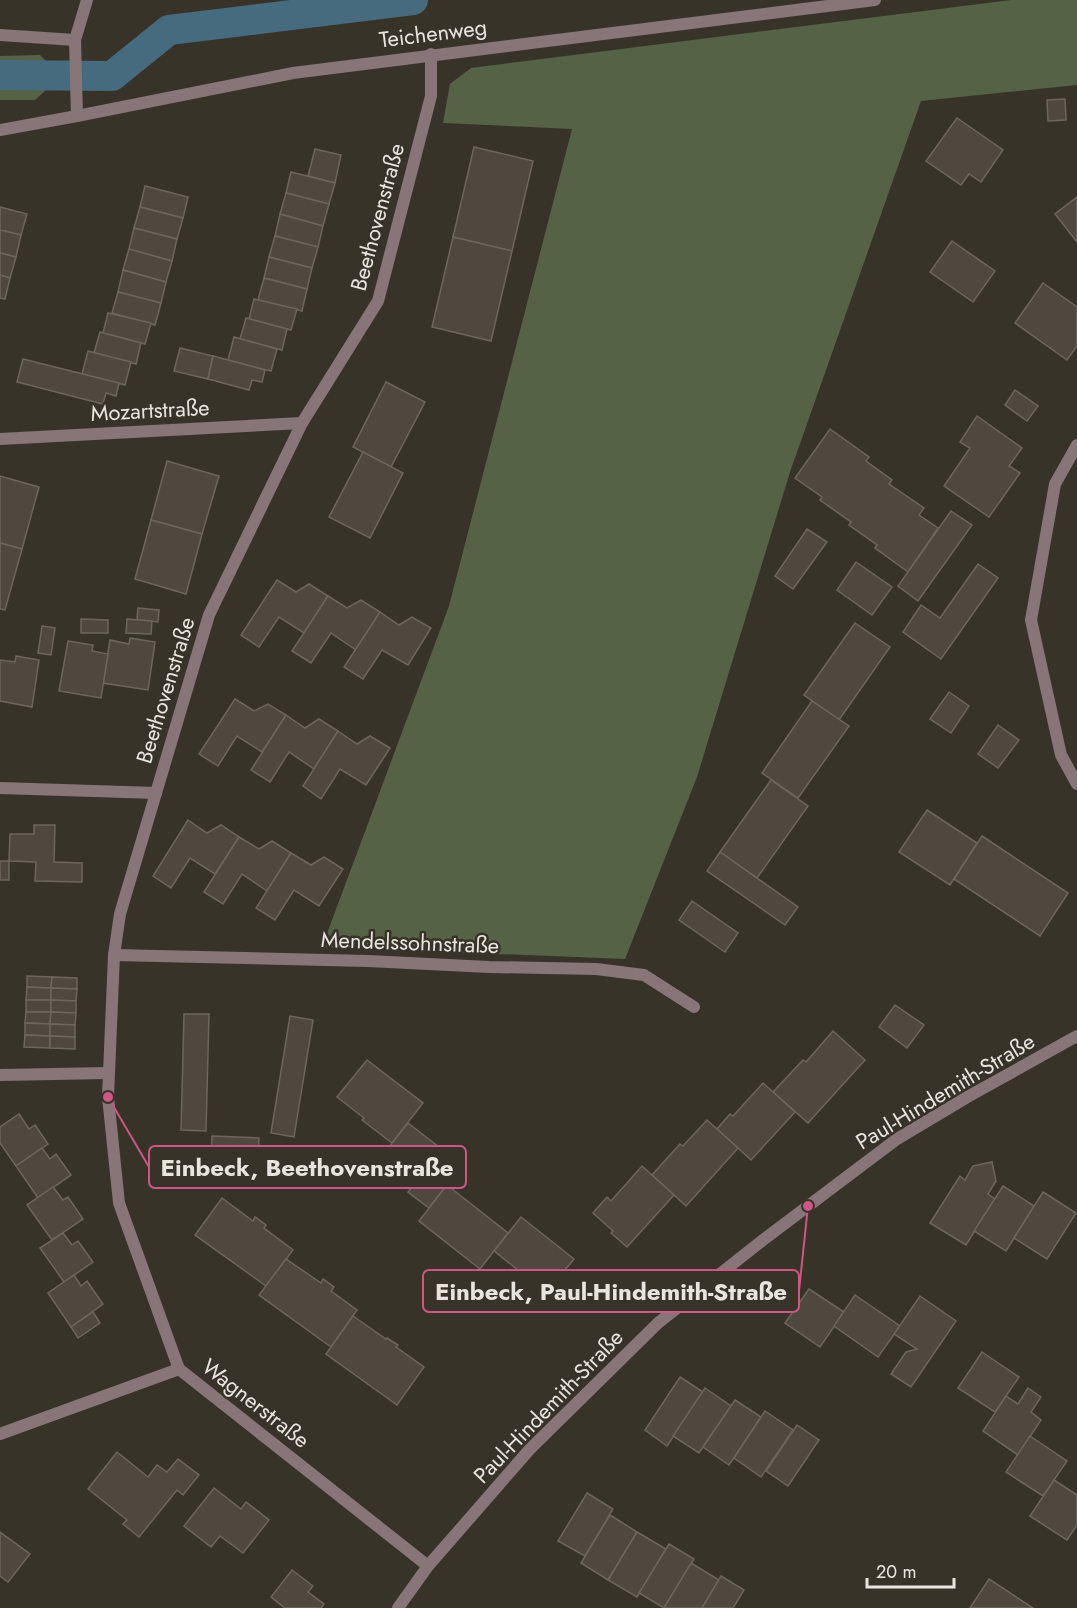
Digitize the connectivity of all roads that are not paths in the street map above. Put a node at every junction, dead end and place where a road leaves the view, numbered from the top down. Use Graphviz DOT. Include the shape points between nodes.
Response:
graph roads {
  1 [pos="87,0"];
  2 [pos="875,0"];
  3 [pos="0,35"];
  4 [pos="75,41"];
  5 [pos="431,54"];
  6 [pos="77,115"];
  7 [pos="0,129"];
  8 [pos="302,423"];
  9 [pos="0,440"];
  10 [pos="1077,445"];
  11 [pos="1077,784"];
  12 [pos="0,788"];
  13 [pos="156,793"];
  14 [pos="114,955"];
  15 [pos="694,1007"];
  16 [pos="1077,1036"];
  17 [pos="108,1073"];
  18 [pos="0,1075"];
  19 [pos="179,1369"];
  20 [pos="0,1434"];
  21 [pos="428,1566"];
  22 [pos="398,1608"];
  1 -- 4 [label="street"];
  2 -- 5 [label="street, Teichenweg"];
  3 -- 4 [label="street"];
  4 -- 6 [label="street"];
  5 -- 6 [label="street, Teichenweg" via="293,73"];
  5 -- 8 [label="street, Beethovenstraße" via="431,96 378,301"];
  6 -- 7 [label="street, Teichenweg"];
  8 -- 9 [label="street, Mozartstraße"];
  8 -- 13 [label="street, Beethovenstraße" via="209,615"];
  10 -- 11 [label="street" via="1055,484 1031,620 1061,755"];
  12 -- 13 [label="street"];
  13 -- 14 [label="street, Beethovenstraße" via="120,914"];
  14 -- 15 [label="street, Mendelssohnstraße" via="596,969 644,975"];
  14 -- 17 [label="street, Beethovenstraße"];
  16 -- 21 [label="street, Paul-Hindemith-Straße" via="897,1139 658,1323 530,1449"];
  17 -- 18 [label="street"];
  17 -- 19 [label="street, Beethovenstraße" via="119,1203"];
  19 -- 20 [label="street, Wagnerstraße"];
  19 -- 21 [label="street, Wagnerstraße"];
  21 -- 22 [label="street, Paul-Hindemith-Straße"];
}
